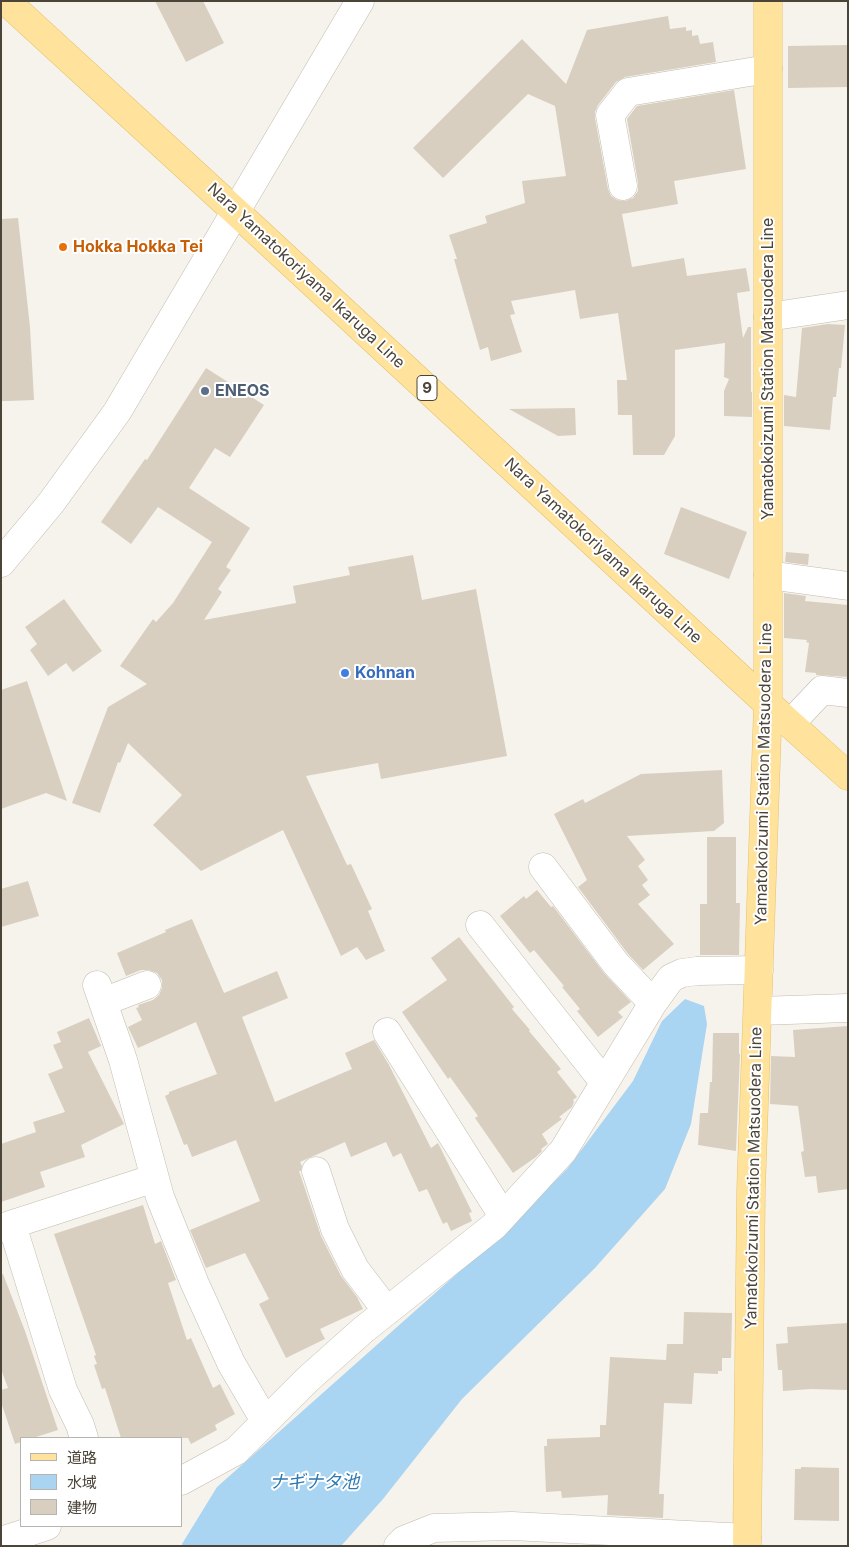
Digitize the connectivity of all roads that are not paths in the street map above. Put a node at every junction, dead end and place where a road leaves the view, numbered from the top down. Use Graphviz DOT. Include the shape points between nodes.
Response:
graph roads {
  1 [pos="6,1"];
  2 [pos="360,1"];
  3 [pos="768,1"];
  4 [pos="768,69"];
  5 [pos="623,186"];
  6 [pos="235,211"];
  7 [pos="848,305"];
  8 [pos="768,317"];
  9 [pos="1,563"];
  10 [pos="768,576"];
  11 [pos="848,586"];
  12 [pos="848,693"];
  13 [pos="768,704"];
  14 [pos="790,724"];
  15 [pos="848,776"];
  16 [pos="543,867"];
  17 [pos="480,925"];
  18 [pos="760,970"];
  19 [pos="147,986"];
  20 [pos="653,1003"];
  21 [pos="848,1008"];
  22 [pos="758,1011"];
  23 [pos="387,1032"];
  24 [pos="604,1082"];
  25 [pos="316,1171"];
  26 [pos="155,1178"];
  27 [pos="502,1216"];
  28 [pos="6,1227"];
  29 [pos="387,1311"];
  30 [pos="265,1421"];
  31 [pos="84,1437"];
  32 [pos="182,1479"];
  33 [pos="44,1527"];
  34 [pos="1,1541"];
  35 [pos="747,1542"];
  36 [pos="398,1546"];
  1 -- 6 [label="main road, Nara Yamatokoriyama Ikaruga Line / 9"];
  2 -- 6 [label="street"];
  3 -- 4 [label="main road, Yamatokoizumi Station Matsuodera Line"];
  4 -- 5 [label="street" via="628,92 610,115"];
  4 -- 8 [label="main road, Yamatokoizumi Station Matsuodera Line"];
  6 -- 9 [label="street" via="117,412 51,503"];
  6 -- 13 [label="main road, Nara Yamatokoriyama Ikaruga Line / 9"];
  7 -- 8 [label="street"];
  8 -- 10 [label="main road, Yamatokoizumi Station Matsuodera Line"];
  10 -- 11 [label="street"];
  10 -- 13 [label="main road, Yamatokoizumi Station Matsuodera Line"];
  12 -- 14 [label="street" via="822,690"];
  13 -- 14 [label="main road, Nara Yamatokoriyama Ikaruga Line / 9"];
  13 -- 18 [label="main road, Yamatokoizumi Station Matsuodera Line"];
  14 -- 15 [label="main road, Nara Yamatokoriyama Ikaruga Line / 9"];
  16 -- 20 [label="street" via="616,964"];
  17 -- 24 [label="street"];
  18 -- 20 [label="street" via="682,973 671,978"];
  18 -- 22 [label="main road, Yamatokoizumi Station Matsuodera Line"];
  19 -- 26 [label="street" via="100,994"];
  20 -- 24 [label="street"];
  21 -- 22 [label="street"];
  22 -- 35 [label="main road, Yamatokoizumi Station Matsuodera Line" via="751,1190"];
  23 -- 27 [label="street"];
  24 -- 27 [label="street" via="563,1151"];
  25 -- 29 [label="street" via="335,1229 355,1269"];
  26 -- 28 [label="street"];
  26 -- 30 [label="street" via="195,1284 231,1362"];
  27 -- 29 [label="street" via="494,1226"];
  28 -- 31 [label="street" via="63,1390"];
  29 -- 30 [label="street"];
  30 -- 32 [label="street" via="236,1451"];
  33 -- 34 [label="street"];
  35 -- 36 [label="street" via="512,1526 434,1528 404,1540"];
}
